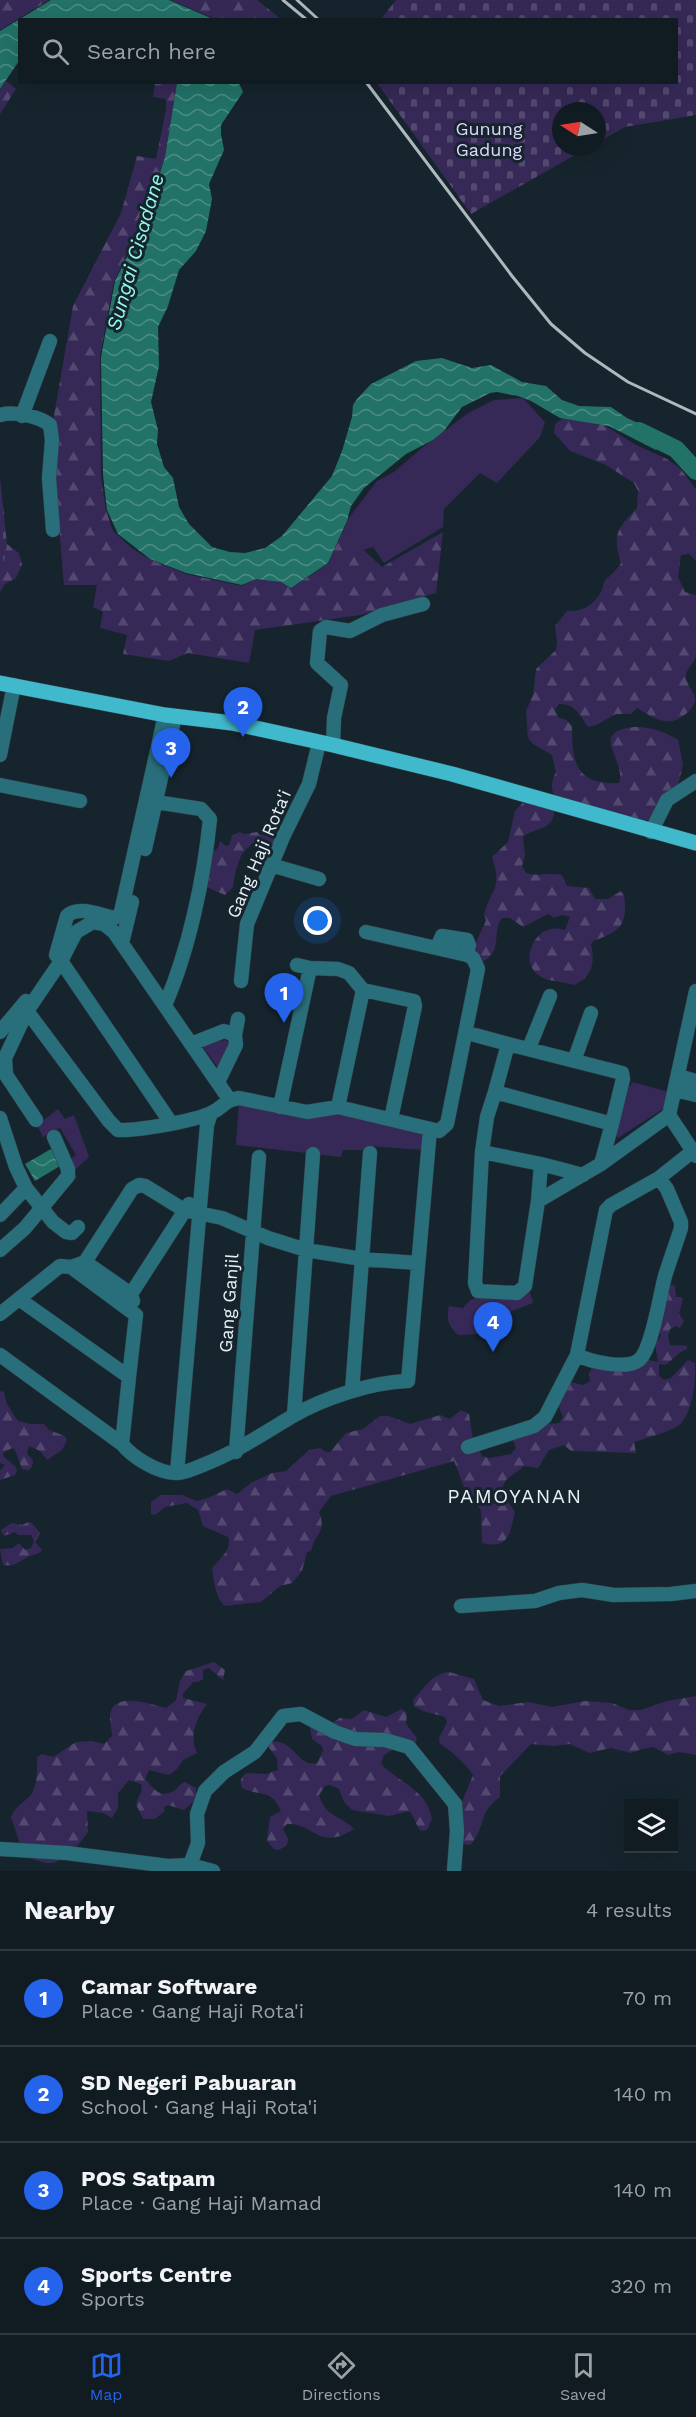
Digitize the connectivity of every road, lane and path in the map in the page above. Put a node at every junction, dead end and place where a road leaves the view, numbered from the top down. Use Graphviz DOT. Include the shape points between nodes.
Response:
graph roads {
  1 [pos="50,340"];
  2 [pos="0,414"];
  3 [pos="22,416"];
  4 [pos="54,530"];
  5 [pos="423,604"];
  6 [pos="7,684"];
  7 [pos="170,716"];
  8 [pos="326,744"];
  9 [pos="0,755"];
  10 [pos="696,781"];
  11 [pos="0,785"];
  12 [pos="80,801"];
  13 [pos="156,802"];
  14 [pos="651,832"];
  15 [pos="696,843"];
  16 [pos="271,865"];
  17 [pos="319,879"];
  18 [pos="366,932"];
  19 [pos="122,944"];
  20 [pos="61,961"];
  21 [pos="241,981"];
  22 [pos="363,990"];
  23 [pos="696,991"];
  24 [pos="550,996"];
  25 [pos="165,1005"];
  26 [pos="27,1011"];
  27 [pos="591,1013"];
  28 [pos="694,1014"];
  29 [pos="238,1019"];
  30 [pos="0,1032"];
  31 [pos="235,1035"];
  32 [pos="475,1035"];
  33 [pos="191,1044"];
  34 [pos="508,1044"];
  35 [pos="529,1048"];
  36 [pos="574,1060"];
  37 [pos="678,1076"];
  38 [pos="696,1080"];
  39 [pos="218,1082"];
  40 [pos="675,1090"];
  41 [pos="495,1092"];
  42 [pos="696,1095"];
  43 [pos="229,1099"];
  44 [pos="280,1107"];
  45 [pos="338,1107"];
  46 [pos="211,1113"];
  47 [pos="669,1115"];
  48 [pos="0,1118"];
  49 [pos="391,1119"];
  50 [pos="36,1120"];
  51 [pos="171,1123"];
  52 [pos="612,1124"];
  53 [pos="429,1129"];
  54 [pos="54,1137"];
  55 [pos="482,1152"];
  56 [pos="370,1153"];
  57 [pos="694,1153"];
  58 [pos="314,1154"];
  59 [pos="259,1157"];
  60 [pos="542,1164"];
  61 [pos="601,1164"];
  62 [pos="583,1175"];
  63 [pos="659,1178"];
  64 [pos="26,1188"];
  65 [pos="201,1188"];
  66 [pos="538,1201"];
  67 [pos="41,1207"];
  68 [pos="184,1210"];
  69 [pos="199,1213"];
  70 [pos="0,1215"];
  71 [pos="78,1227"];
  72 [pos="252,1230"];
  73 [pos="0,1250"];
  74 [pos="306,1250"];
  75 [pos="362,1259"];
  76 [pos="85,1262"];
  77 [pos="418,1263"];
  78 [pos="70,1267"];
  79 [pos="131,1294"];
  80 [pos="19,1299"];
  81 [pos="0,1314"];
  82 [pos="136,1315"];
  83 [pos="0,1355"];
  84 [pos="577,1355"];
  85 [pos="129,1377"];
  86 [pos="352,1391"];
  87 [pos="294,1415"];
  88 [pos="122,1444"];
  89 [pos="468,1447"];
  90 [pos="236,1452"];
  91 [pos="177,1473"];
  92 [pos="696,1591"];
  93 [pos="461,1606"];
  94 [pos="0,1849"];
  95 [pos="190,1865"];
  96 [pos="213,1871"];
  97 [pos="454,1871"];
  1 -- 3 [label="street"];
  2 -- 3 [label="street"];
  3 -- 4 [label="street" via="45,421 52,430 49,478"];
  5 -- 8 [label="street, Gang Haji Rota'i" via="382,615 350,631 326,627 320,631 318,663 341,685"];
  6 -- 7 [label="main road"];
  6 -- 9 [label="street"];
  7 -- 8 [label="main road" via="232,723"];
  7 -- 13 [label="street"];
  7 -- 30 [label="street" via="118,916 71,912 49,969"];
  8 -- 14 [label="main road" via="452,774"];
  8 -- 16 [label="street, Gang Haji Rota'i"];
  10 -- 14 [label="street" via="667,800"];
  11 -- 12 [label="street"];
  13 -- 19 [label="street"];
  13 -- 25 [label="street" via="201,808 210,819 186,947"];
  14 -- 15 [label="main road"];
  16 -- 17 [label="street"];
  16 -- 21 [label="street, Gang Haji Rota'i" via="247,924"];
  18 -- 53 [label="street" via="437,948 442,936 466,940 467,955 478,969 447,1125 439,1131"];
  19 -- 20 [label="street" via="104,924 93,922 76,932"];
  19 -- 25 [label="street"];
  20 -- 26 [label="street"];
  20 -- 51 [label="street"];
  22 -- 44 [label="street" via="349,974 329,967 304,967"];
  22 -- 45 [label="street"];
  22 -- 49 [label="street" via="412,999 415,1006"];
  23 -- 28 [label="street"];
  24 -- 35 [label="street"];
  25 -- 33 [label="street"];
  26 -- 50 [label="street" via="4,1065 12,1086"];
  26 -- 51 [label="street" via="116,1128"];
  27 -- 36 [label="street"];
  28 -- 37 [label="street"];
  29 -- 31 [label="street"];
  31 -- 33 [label="street" via="224,1031"];
  31 -- 39 [label="street" via="236,1046"];
  32 -- 34 [label="street"];
  33 -- 39 [label="street"];
  34 -- 35 [label="street"];
  34 -- 41 [label="street"];
  35 -- 36 [label="street"];
  36 -- 52 [label="street" via="622,1073"];
  37 -- 38 [label="street"];
  37 -- 40 [label="street"];
  39 -- 43 [label="street"];
  40 -- 42 [label="street"];
  40 -- 47 [label="street"];
  41 -- 52 [label="street"];
  41 -- 55 [label="street"];
  43 -- 44 [label="street"];
  43 -- 46 [label="street"];
  44 -- 45 [label="street" via="307,1112"];
  45 -- 49 [label="street"];
  46 -- 51 [label="street"];
  46 -- 65 [label="street"];
  47 -- 57 [label="street"];
  47 -- 61 [label="street"];
  48 -- 64 [label="street"];
  49 -- 53 [label="street"];
  52 -- 61 [label="street"];
  53 -- 77 [label="street"];
  54 -- 67 [label="street" via="68,1176"];
  55 -- 60 [label="street"];
  55 -- 66 [label="street" via="475,1283 478,1291 517,1293 525,1286"];
  56 -- 75 [label="street"];
  57 -- 63 [label="street"];
  58 -- 74 [label="street"];
  59 -- 72 [label="street, Gang Ganjil"];
  60 -- 62 [label="street"];
  60 -- 66 [label="street"];
  61 -- 62 [label="street"];
  62 -- 66 [label="street"];
  63 -- 84 [label="street" via="611,1205 604,1215"];
  63 -- 84 [label="street" via="681,1228 647,1348 638,1361 627,1366"];
  64 -- 67 [label="street"];
  64 -- 70 [label="street"];
  65 -- 68 [label="street"];
  65 -- 69 [label="street"];
  67 -- 71 [label="street" via="66,1232 72,1233"];
  67 -- 73 [label="street"];
  68 -- 69 [label="street"];
  68 -- 76 [label="street" via="145,1186 135,1186"];
  68 -- 79 [label="street"];
  69 -- 72 [label="street"];
  69 -- 91 [label="street"];
  72 -- 74 [label="street"];
  72 -- 90 [label="street, Gang Ganjil"];
  74 -- 75 [label="street"];
  74 -- 87 [label="street"];
  75 -- 77 [label="street"];
  75 -- 86 [label="street"];
  76 -- 78 [label="street"];
  76 -- 79 [label="street"];
  77 -- 86 [label="street" via="408,1381"];
  78 -- 80 [label="street" via="60,1266"];
  78 -- 82 [label="street"];
  79 -- 82 [label="street"];
  80 -- 81 [label="street"];
  80 -- 85 [label="street"];
  82 -- 85 [label="street"];
  83 -- 88 [label="street"];
  84 -- 89 [label="street" via="541,1422"];
  85 -- 88 [label="street"];
  86 -- 87 [label="street"];
  87 -- 90 [label="street"];
  88 -- 91 [label="street" via="144,1462"];
  90 -- 91 [label="street"];
  92 -- 93 [label="street" via="614,1595 582,1590 536,1601"];
  94 -- 95 [label="street"];
  95 -- 96 [label="street"];
  95 -- 97 [label="street" via="198,1842 197,1814 205,1791 224,1772 255,1752 283,1716 301,1714 355,1739 409,1746 454,1803 458,1831"];
}
